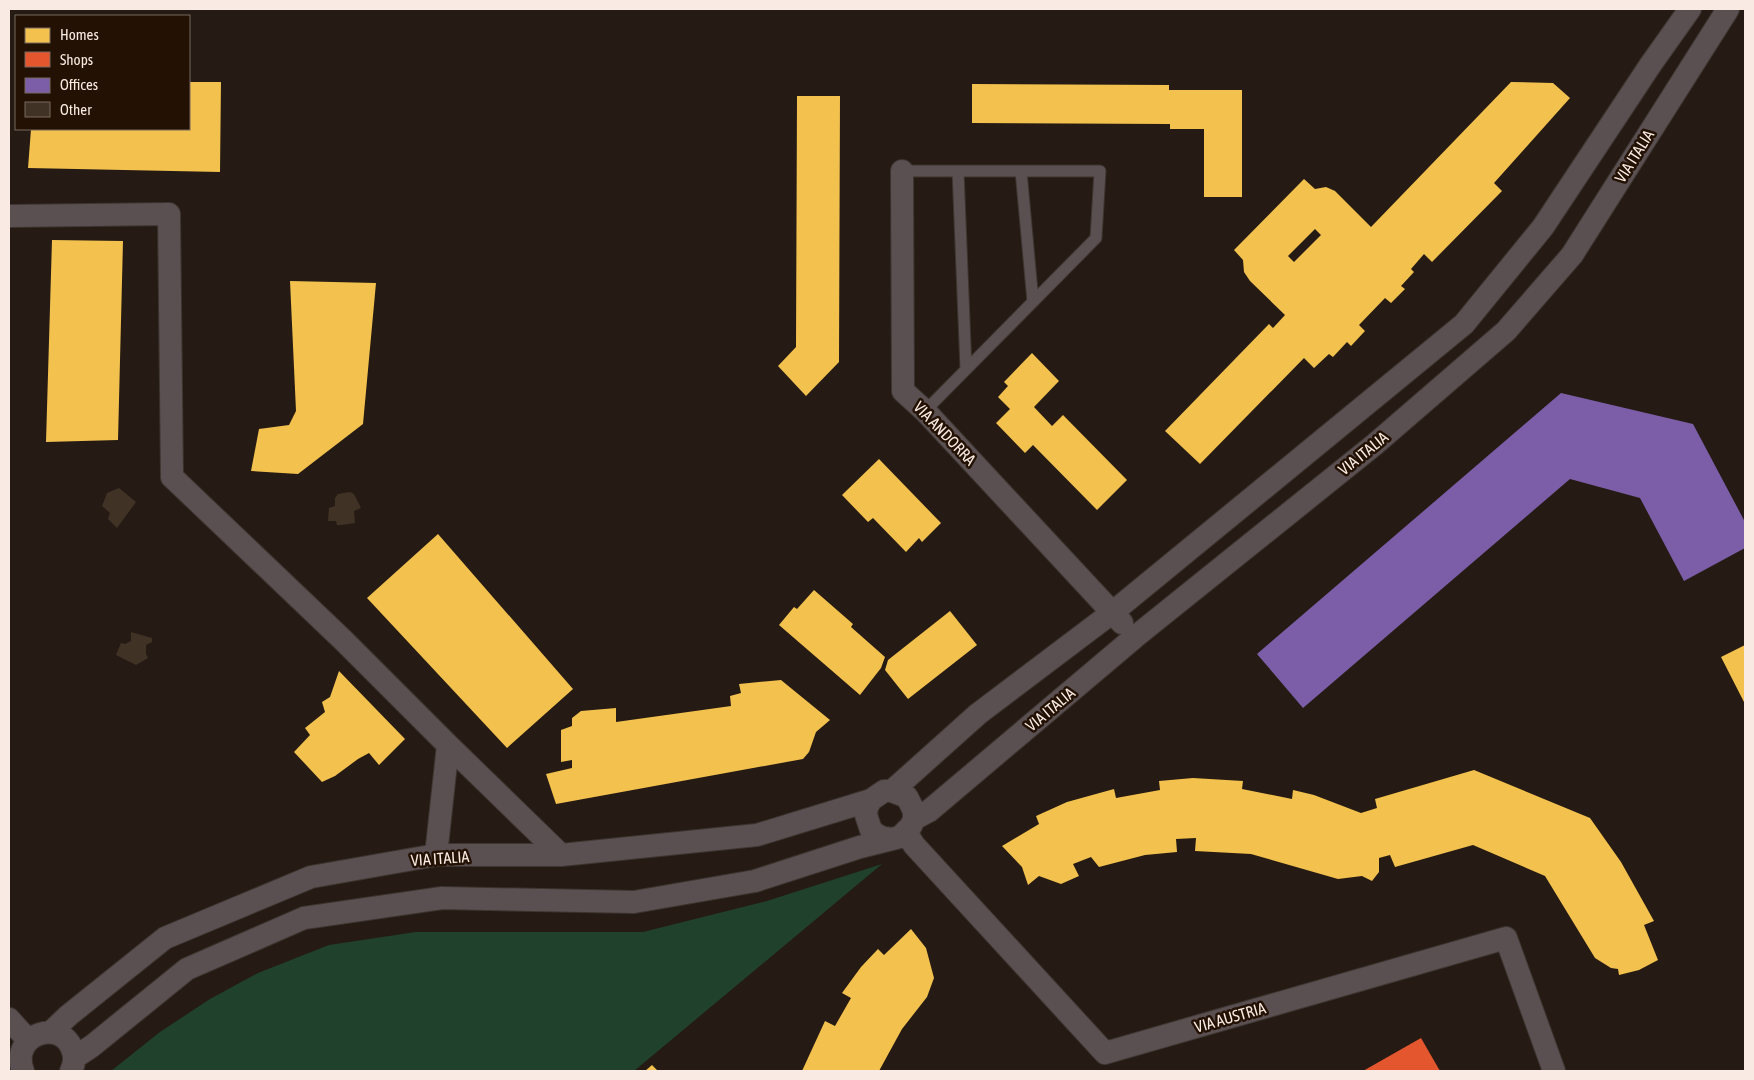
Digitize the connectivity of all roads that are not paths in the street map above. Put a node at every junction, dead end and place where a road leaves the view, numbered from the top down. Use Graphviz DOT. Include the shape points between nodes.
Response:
graph roads {
  1 [pos="1690,9"];
  2 [pos="1728,9"];
  3 [pos="902,171"];
  4 [pos="958,171"];
  5 [pos="1021,171"];
  6 [pos="9,216"];
  7 [pos="1033,302"];
  8 [pos="966,369"];
  9 [pos="925,411"];
  10 [pos="1112,612"];
  11 [pos="1135,637"];
  12 [pos="448,745"];
  13 [pos="892,791"];
  14 [pos="871,800"];
  15 [pos="904,830"];
  16 [pos="436,855"];
  17 [pos="561,855"];
  18 [pos="9,1019"];
  19 [pos="51,1032"];
  20 [pos="20,1058"];
  21 [pos="72,1065"];
  22 [pos="1554,1071"];
  1 -- 10 [label="street" via="1543,227 1464,324"];
  2 -- 11 [label="street, VIA ITALIA" via="1572,254 1506,331 1374,445"];
  3 -- 4 [label="lane"];
  3 -- 9 [label="street, VIA ANDORRA" via="903,391"];
  4 -- 5 [label="lane"];
  4 -- 8 [label="lane"];
  5 -- 7 [label="lane"];
  5 -- 7 [label="lane" via="1100,171 1096,238"];
  6 -- 12 [label="street" via="169,214 172,477"];
  7 -- 8 [label="lane"];
  8 -- 9 [label="lane"];
  9 -- 10 [label="street, VIA ANDORRA"];
  10 -- 11 [label="street, VIA ANDORRA"];
  10 -- 13 [label="street" via="978,714"];
  11 -- 15 [label="street, VIA ITALIA"];
  12 -- 16 [label="street"];
  12 -- 17 [label="street"];
  13 -- 14 [label="street, VIA ITALIA" via="884,791"];
  13 -- 15 [label="street" via="907,797 914,811"];
  14 -- 15 [label="street" via="866,815 871,830 884,838"];
  14 -- 17 [label="street, VIA ITALIA" via="756,835"];
  15 -- 21 [label="street, VIA ITALIA" via="755,881 634,902 442,898 304,918 186,969"];
  15 -- 22 [label="street, VIA AUSTRIA" via="914,845 1105,1053 1506,938"];
  16 -- 17 [label="street, VIA ITALIA"];
  16 -- 19 [label="street, VIA ITALIA" via="311,876 165,938"];
  18 -- 20 [label="street"];
  19 -- 20 [label="street" via="35,1035"];
  19 -- 21 [label="street" via="67,1041 72,1049"];
}
